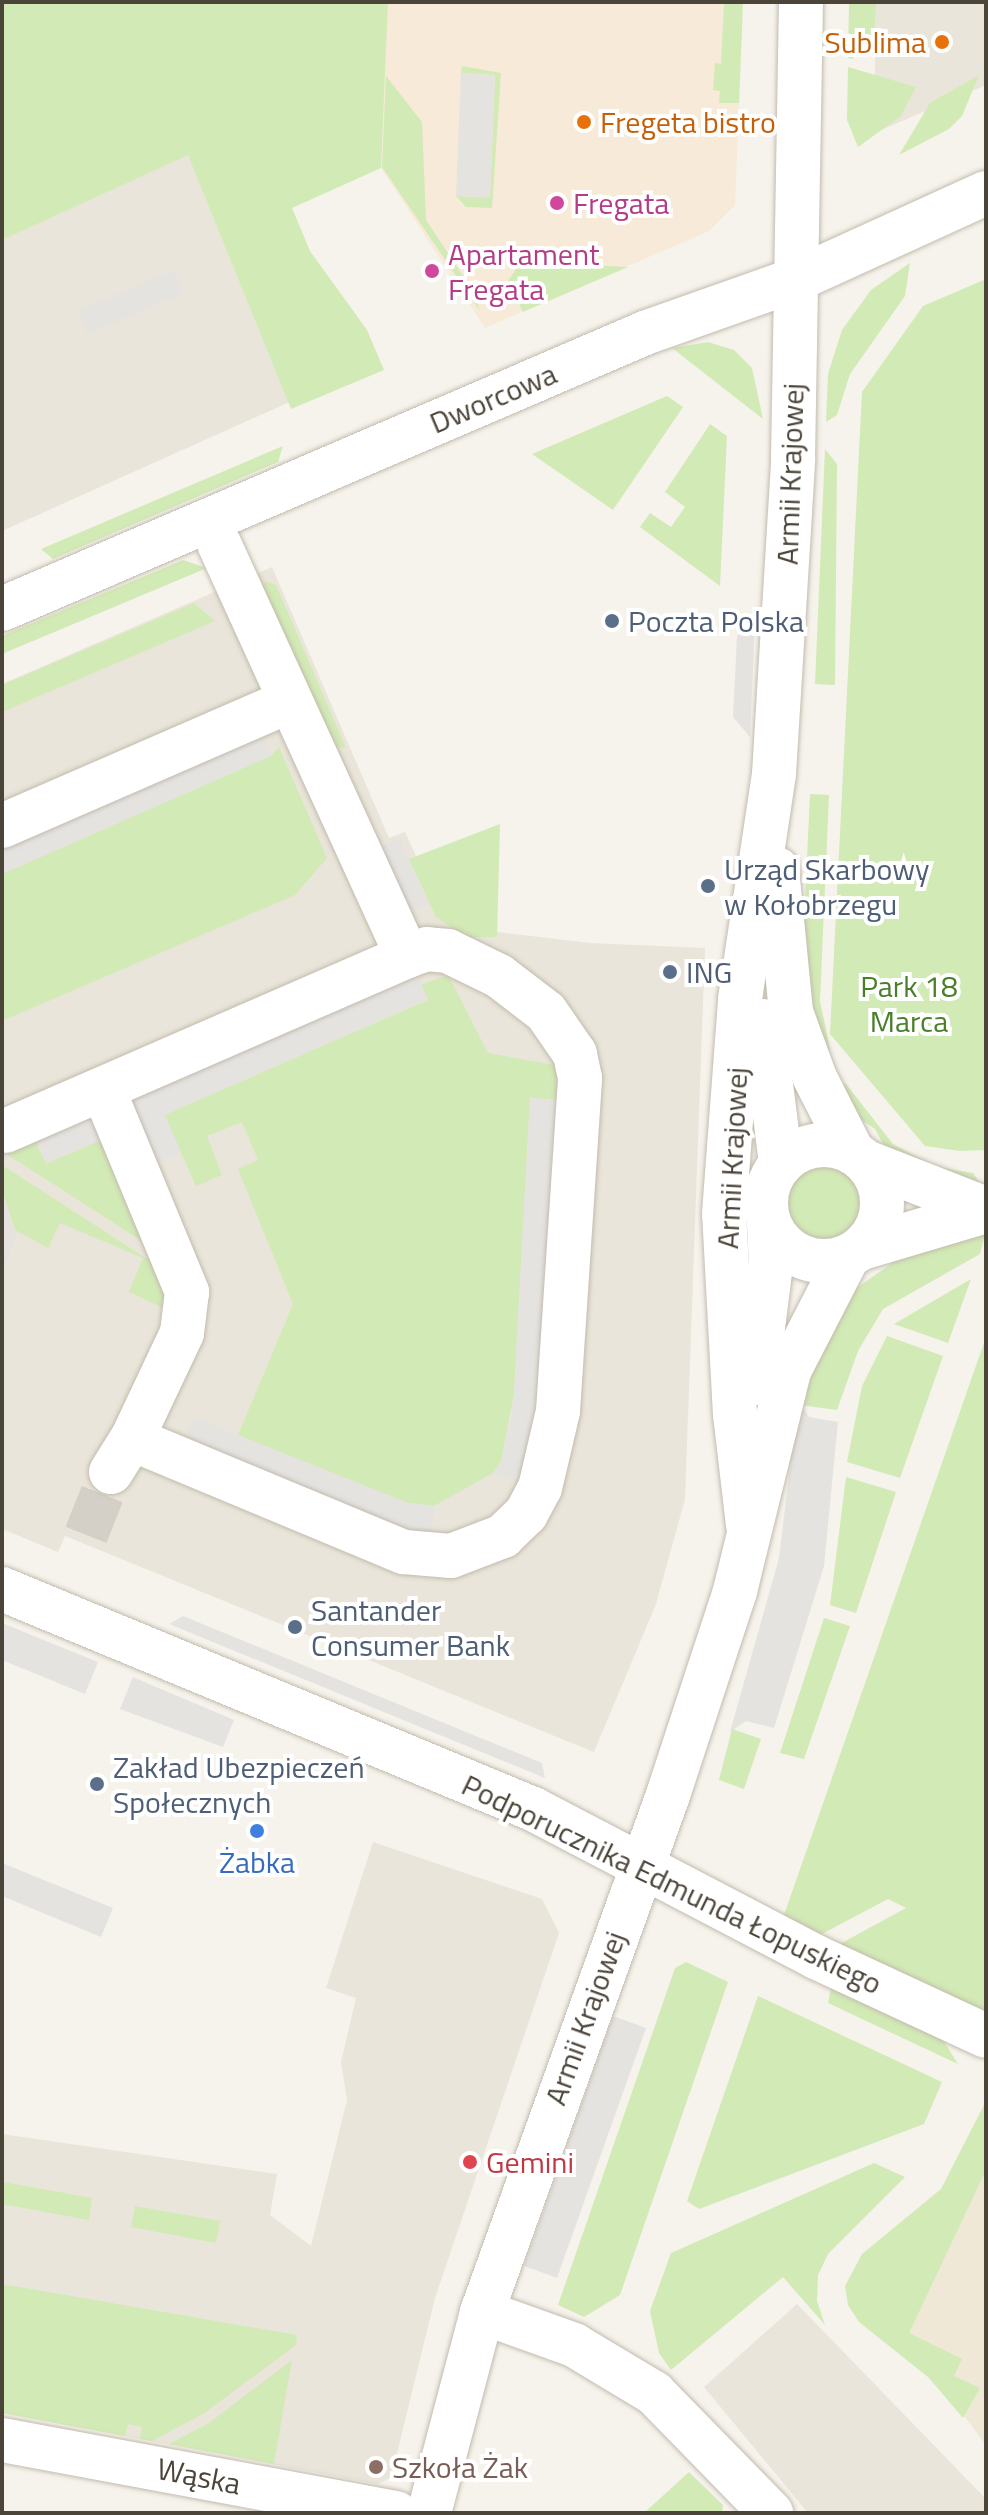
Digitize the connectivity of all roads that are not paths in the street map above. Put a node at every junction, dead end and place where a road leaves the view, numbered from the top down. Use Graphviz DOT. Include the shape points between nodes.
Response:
graph roads {
  1 [pos="801,2"];
  2 [pos="986,193"];
  3 [pos="795,280"];
  4 [pos="219,544"];
  5 [pos="2,609"];
  6 [pos="289,701"];
  7 [pos="772,811"];
  8 [pos="2,826"];
  9 [pos="758,886"];
  10 [pos="407,956"];
  11 [pos="103,1089"];
  12 [pos="5,1131"];
  13 [pos="859,1158"];
  14 [pos="781,1164"];
  15 [pos="986,1210"];
  16 [pos="769,1224"];
  17 [pos="855,1252"];
  18 [pos="748,1525"];
  19 [pos="2,1589"];
  20 [pos="636,1877"];
  21 [pos="986,2036"];
  22 [pos="482,2312"];
  23 [pos="2,2440"];
  24 [pos="396,2513"];
  25 [pos="429,2513"];
  26 [pos="771,2513"];
  1 -- 3 [label="street, Armii Krajowej"];
  2 -- 3 [label="street, Dworcowa"];
  3 -- 5 [label="street, Dworcowa" via="654,329"];
  3 -- 7 [label="street, Armii Krajowej" via="793,459"];
  4 -- 6 [label="street"];
  6 -- 8 [label="street"];
  6 -- 10 [label="street"];
  7 -- 9 [label="street, Armii Krajowej"];
  7 -- 13 [label="street, Armii Krajowej" via="791,1012 815,1078"];
  9 -- 14 [label="street, Armii Krajowej" via="764,1057"];
  9 -- 18 [label="street, Armii Krajowej" via="740,999 724,1214 735,1415"];
  10 -- 11 [label="street"];
  10 -- 11 [label="street" via="427,949 448,951 499,976 546,1012 575,1054 580,1078 558,1411 539,1491 526,1514 478,1550 429,1557 404,1552 122,1456 182,1333 187,1292"];
  11 -- 12 [label="street"];
  13 -- 14 [label="street" via="823,1144 807,1147"];
  13 -- 15 [label="street"];
  13 -- 17 [label="street" via="875,1175 882,1206 879,1221"];
  14 -- 16 [label="street" via="766,1192"];
  15 -- 17 [label="street"];
  16 -- 17 [label="street" via="777,1238 802,1257 818,1261"];
  16 -- 18 [label="street, Armii Krajowej" via="771,1265 760,1322"];
  17 -- 18 [label="street, Armii Krajowej" via="789,1371"];
  18 -- 20 [label="street, Armii Krajowej" via="735,1591"];
  19 -- 20 [label="street, Podporucznika Edmunda Łopuskiego" via="533,1809"];
  20 -- 21 [label="street, Podporucznika Edmunda Łopuskiego"];
  20 -- 22 [label="street, Armii Krajowej"];
  22 -- 25 [label="street, Armii Krajowej"];
  22 -- 26 [label="street" via="574,2345 654,2393"];
  23 -- 24 [label="street, Wąska"];
}
